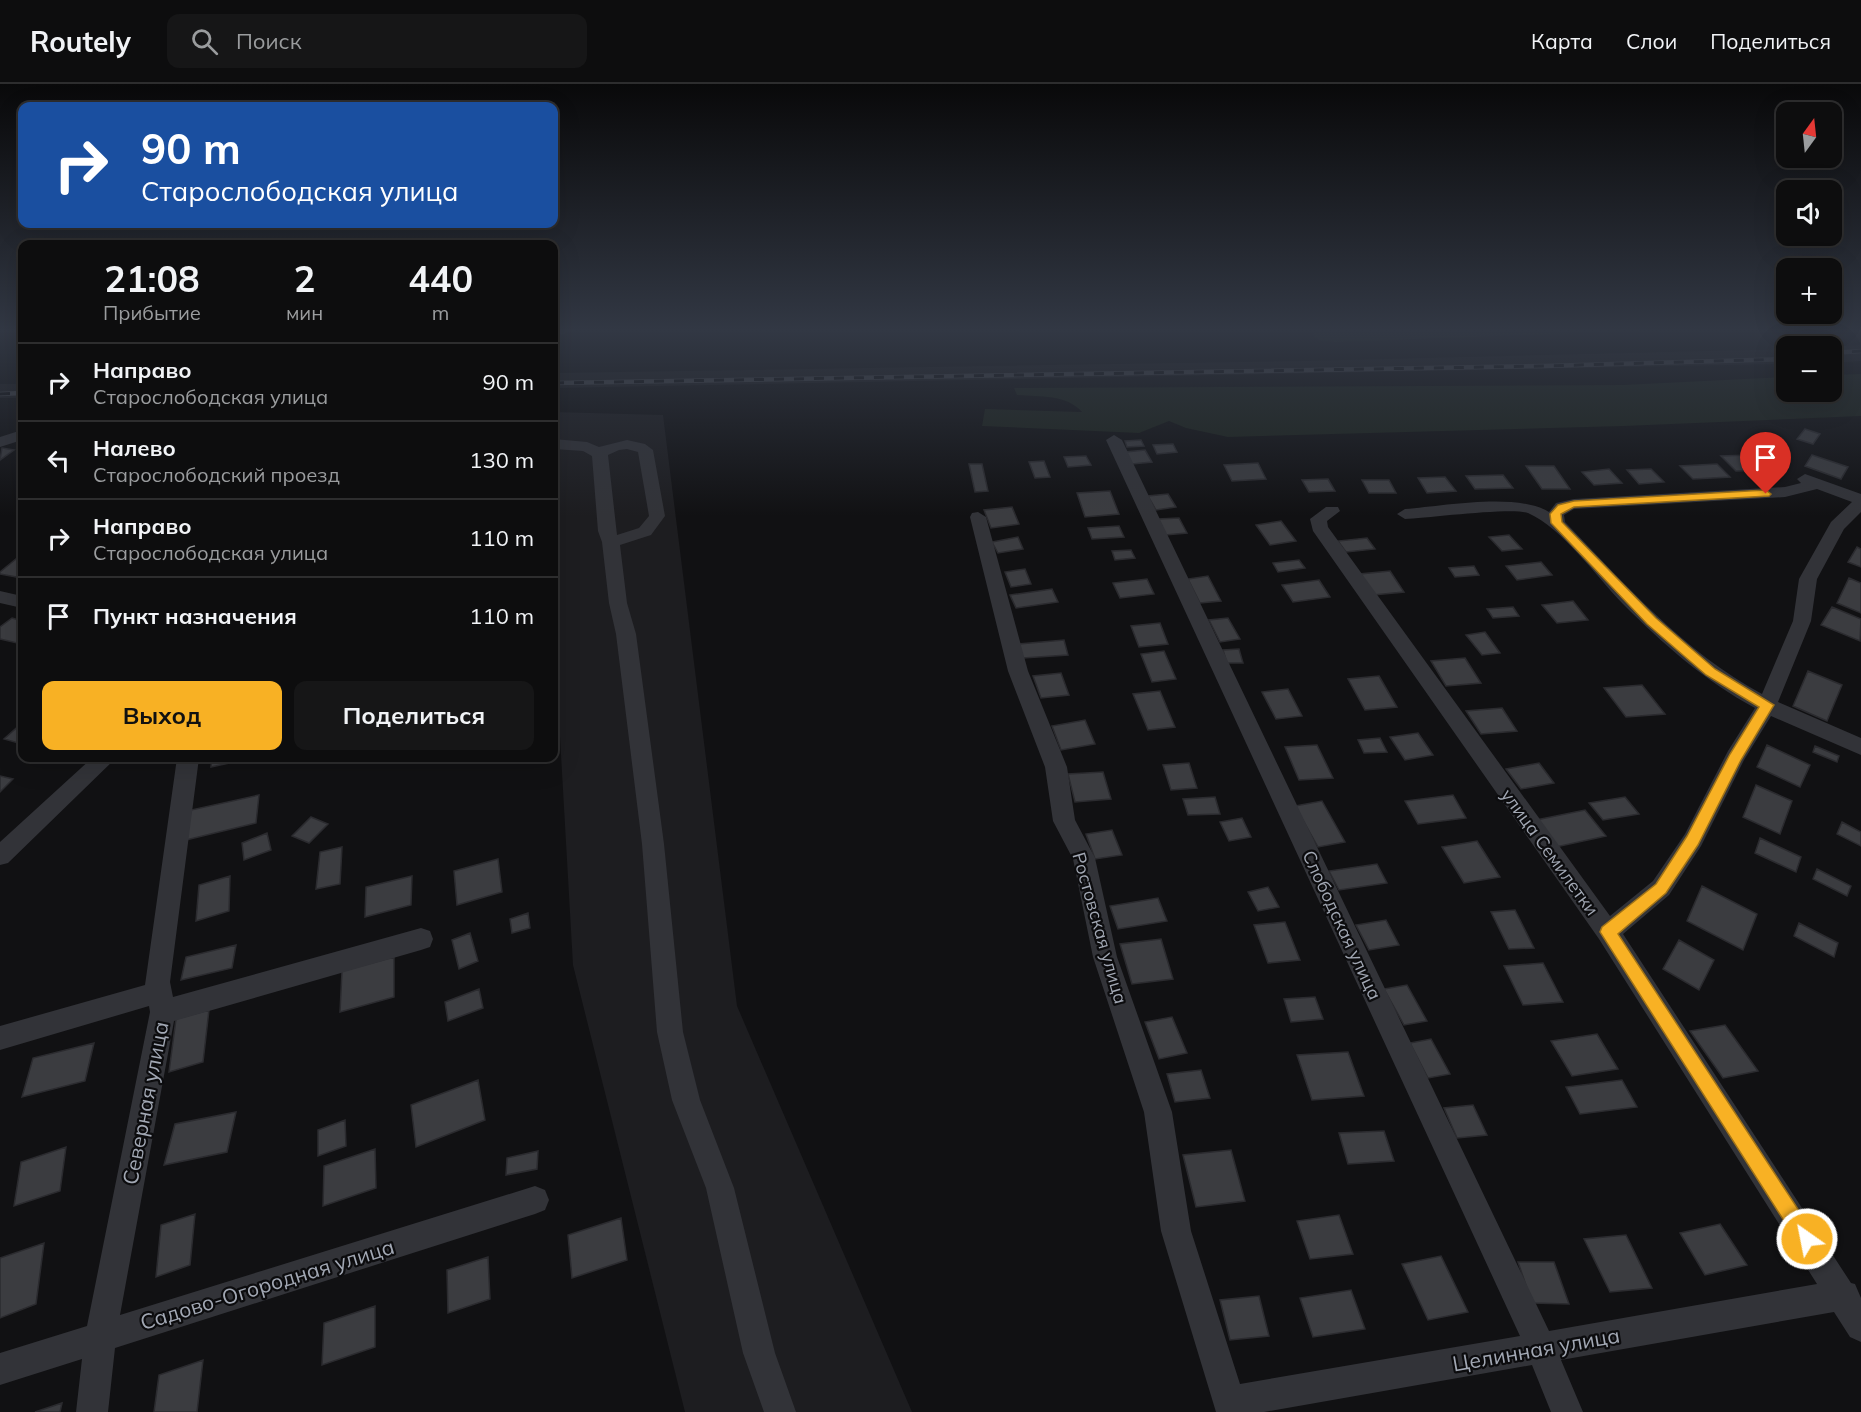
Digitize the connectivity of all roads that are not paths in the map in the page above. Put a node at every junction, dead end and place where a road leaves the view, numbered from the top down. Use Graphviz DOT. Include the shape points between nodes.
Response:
graph roads {
  1 [pos="18,436"];
  2 [pos="1114,440"];
  3 [pos="0,442"];
  4 [pos="558,444"];
  5 [pos="600,454"];
  6 [pos="1861,502"];
  7 [pos="1332,511"];
  8 [pos="1405,513"];
  9 [pos="978,517"];
  10 [pos="1556,523"];
  11 [pos="611,542"];
  12 [pos="13,600"];
  13 [pos="0,614"];
  14 [pos="1767,705"];
  15 [pos="1861,747"];
  16 [pos="101,762"];
  17 [pos="187,762"];
  18 [pos="0,856"];
  19 [pos="1608,932"];
  20 [pos="421,939"];
  21 [pos="161,1002"];
  22 [pos="0,1038"];
  23 [pos="535,1200"];
  24 [pos="1844,1295"];
  25 [pos="1861,1326"];
  26 [pos="101,1336"];
  27 [pos="1540,1348"];
  28 [pos="0,1369"];
  29 [pos="1230,1407"];
  30 [pos="92,1412"];
  31 [pos="780,1412"];
  32 [pos="1567,1412"];
  1 -- 3 [label="street"];
  2 -- 27 [label="street, Слободская улица"];
  4 -- 5 [label="street" via="587,447"];
  5 -- 11 [label="street"];
  5 -- 11 [label="street" via="609,447 624,445 645,450 657,516 655,524 644,533"];
  6 -- 10 [label="street" via="1811,481 1785,492 1574,504 1562,507 1556,514"];
  6 -- 14 [label="street" via="1837,526 1808,579 1802,621"];
  7 -- 19 [label="street, улица Семилетки" via="1318,519 1319,528"];
  8 -- 10 [label="street" via="1516,506 1531,508"];
  9 -- 29 [label="street, Ростовская улица" via="1018,671 1056,768 1064,821 1084,858 1105,957 1158,1112 1176,1231"];
  10 -- 14 [label="street" via="1652,621 1711,672"];
  11 -- 31 [label="street" via="618,603 627,634 653,844 670,1032 686,1100 720,1188 759,1353"];
  12 -- 13 [label="street"];
  14 -- 15 [label="street"];
  14 -- 19 [label="street" via="1693,840 1661,888"];
  16 -- 18 [label="street"];
  17 -- 21 [label="street, Северная улица" via="157,982"];
  19 -- 24 [label="street, улица Семилетки"];
  20 -- 21 [label="street"];
  21 -- 22 [label="street"];
  21 -- 26 [label="street, Северная улица"];
  23 -- 26 [label="street, Садово-Огородная улица"];
  24 -- 25 [label="street, улица Семилетки"];
  24 -- 27 [label="street, Целинная улица"];
  26 -- 28 [label="street, Садово-Огородная улица"];
  26 -- 30 [label="street, Северная улица"];
  27 -- 29 [label="street, Целинная улица"];
  27 -- 32 [label="street, Слободская улица"];
}
